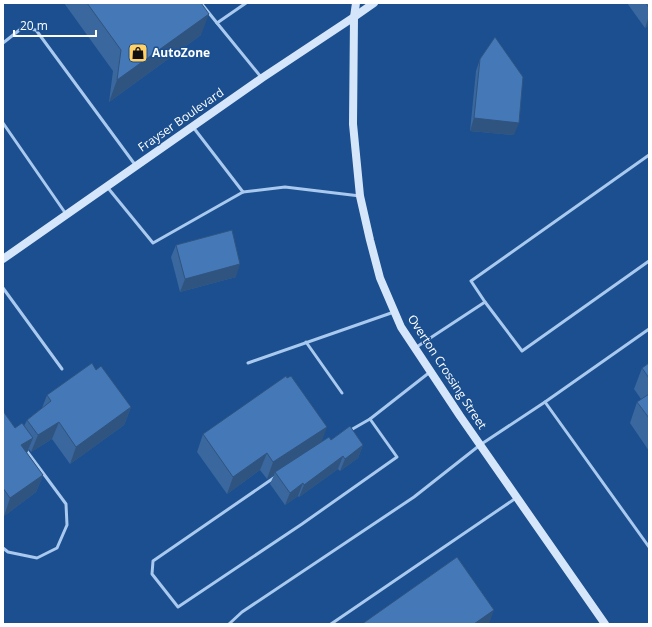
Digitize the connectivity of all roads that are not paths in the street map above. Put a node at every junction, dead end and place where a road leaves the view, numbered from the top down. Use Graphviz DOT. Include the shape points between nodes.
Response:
graph roads {
  1 [pos="201,3"];
  2 [pos="246,3"];
  3 [pos="356,3"];
  4 [pos="374,3"];
  5 [pos="354,17"];
  6 [pos="217,23"];
  7 [pos="3,43"];
  8 [pos="262,78"];
  9 [pos="3,123"];
  10 [pos="193,127"];
  11 [pos="649,155"];
  12 [pos="136,166"];
  13 [pos="106,186"];
  14 [pos="243,192"];
  15 [pos="360,196"];
  16 [pos="66,214"];
  17 [pos="3,259"];
  18 [pos="649,261"];
  19 [pos="3,288"];
  20 [pos="485,302"];
  21 [pos="395,312"];
  22 [pos="649,329"];
  23 [pos="306,342"];
  24 [pos="415,348"];
  25 [pos="248,363"];
  26 [pos="62,369"];
  27 [pos="430,372"];
  28 [pos="342,393"];
  29 [pos="545,402"];
  30 [pos="370,419"];
  31 [pos="345,433"];
  32 [pos="22,444"];
  33 [pos="480,445"];
  34 [pos="281,473"];
  35 [pos="517,498"];
  36 [pos="649,547"];
  37 [pos="3,548"];
  38 [pos="229,624"];
  39 [pos="331,624"];
  40 [pos="606,624"];
  1 -- 6 [label="lane"];
  2 -- 6 [label="lane"];
  3 -- 5 [label="main road, Overton Crossing Street"];
  4 -- 5 [label="main road, Frayser Boulevard"];
  5 -- 8 [label="main road, Frayser Boulevard"];
  5 -- 15 [label="main road, Overton Crossing Street" via="353,124"];
  6 -- 8 [label="lane"];
  7 -- 12 [label="lane" via="22,28 36,30"];
  8 -- 10 [label="main road, Frayser Boulevard"];
  9 -- 16 [label="lane"];
  10 -- 12 [label="main road, Frayser Boulevard"];
  10 -- 14 [label="lane"];
  11 -- 20 [label="lane" via="472,281"];
  12 -- 13 [label="main road, Frayser Boulevard"];
  13 -- 14 [label="lane" via="153,243"];
  13 -- 16 [label="main road, Frayser Boulevard"];
  14 -- 15 [label="lane" via="284,187"];
  15 -- 21 [label="main road, Overton Crossing Street" via="380,278"];
  16 -- 17 [label="main road, Frayser Boulevard"];
  18 -- 20 [label="lane" via="522,351"];
  19 -- 26 [label="lane"];
  20 -- 24 [label="lane"];
  21 -- 23 [label="lane"];
  21 -- 24 [label="main road, Overton Crossing Street" via="401,327"];
  22 -- 29 [label="lane"];
  23 -- 25 [label="lane"];
  23 -- 28 [label="lane"];
  24 -- 27 [label="main road, Overton Crossing Street"];
  27 -- 30 [label="lane"];
  27 -- 33 [label="main road, Overton Crossing Street"];
  29 -- 33 [label="lane"];
  29 -- 36 [label="lane"];
  30 -- 31 [label="lane"];
  30 -- 34 [label="lane" via="397,457 178,607 152,574 153,561"];
  32 -- 37 [label="lane" via="66,504 67,525 57,548 37,558 8,552"];
  33 -- 35 [label="main road, Overton Crossing Street"];
  33 -- 38 [label="lane" via="414,497 242,612"];
  35 -- 39 [label="lane"];
  35 -- 40 [label="main road, Overton Crossing Street"];
}
